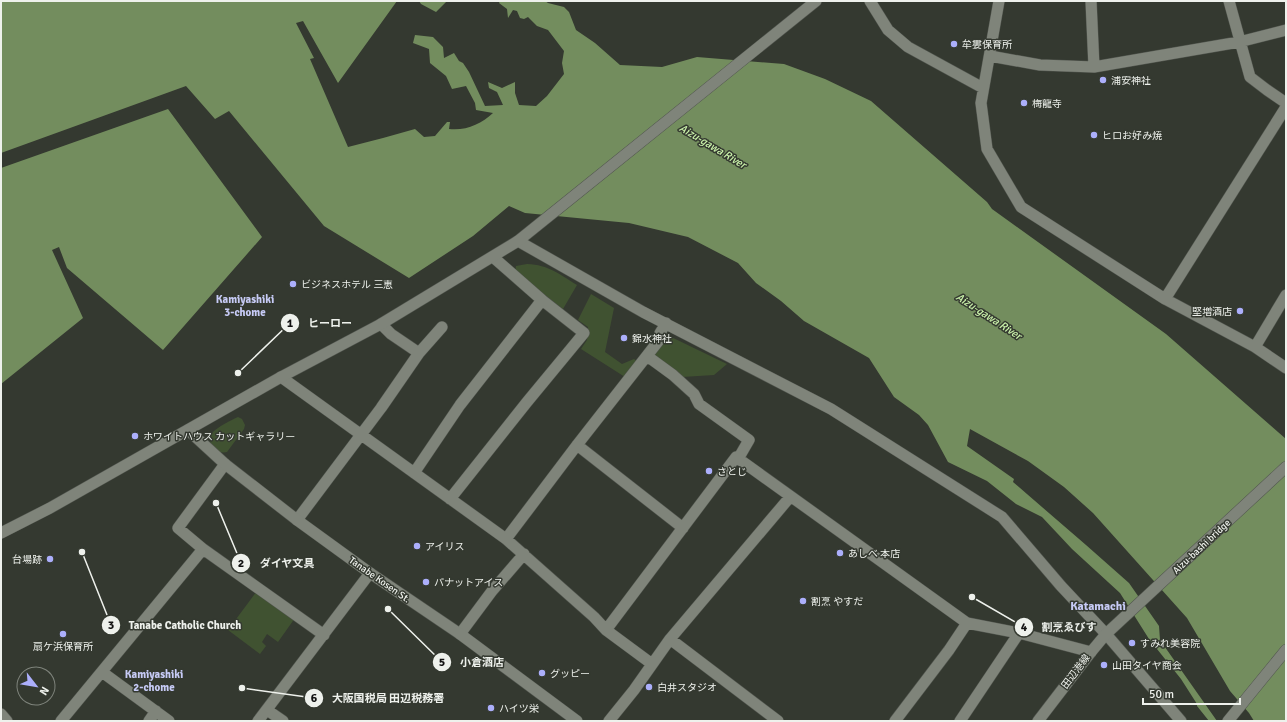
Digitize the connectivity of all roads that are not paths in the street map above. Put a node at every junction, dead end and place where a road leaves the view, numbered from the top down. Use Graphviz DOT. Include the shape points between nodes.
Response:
graph roads {
  1 [pos="816,1"];
  2 [pos="870,1"];
  3 [pos="999,1"];
  4 [pos="1091,1"];
  5 [pos="1229,1"];
  6 [pos="1286,30"];
  7 [pos="1239,42"];
  8 [pos="990,56"];
  9 [pos="1094,67"];
  10 [pos="983,88"];
  11 [pos="1286,103"];
  12 [pos="1286,108"];
  13 [pos="518,241"];
  14 [pos="493,258"];
  15 [pos="1286,295"];
  16 [pos="1165,299"];
  17 [pos="542,300"];
  18 [pos="666,323"];
  19 [pos="381,324"];
  20 [pos="442,327"];
  21 [pos="1255,347"];
  22 [pos="418,353"];
  23 [pos="647,356"];
  24 [pos="1286,368"];
  25 [pos="281,378"];
  26 [pos="188,430"];
  27 [pos="361,435"];
  28 [pos="577,445"];
  29 [pos="738,459"];
  30 [pos="225,464"];
  31 [pos="1286,468"];
  32 [pos="414,473"];
  33 [pos="790,496"];
  34 [pos="450,499"];
  35 [pos="297,520"];
  36 [pos="683,528"];
  37 [pos="1,533"];
  38 [pos="506,539"];
  39 [pos="203,549"];
  40 [pos="524,554"];
  41 [pos="370,573"];
  42 [pos="967,623"];
  43 [pos="1116,624"];
  44 [pos="606,630"];
  45 [pos="1019,633"];
  46 [pos="460,634"];
  47 [pos="1106,634"];
  48 [pos="324,635"];
  49 [pos="670,640"];
  50 [pos="1286,650"];
  51 [pos="1091,652"];
  52 [pos="652,664"];
  53 [pos="102,672"];
  54 [pos="267,710"];
  55 [pos="156,711"];
  56 [pos="1,714"];
  57 [pos="7,721"];
  58 [pos="61,721"];
  59 [pos="148,721"];
  60 [pos="169,721"];
  61 [pos="258,721"];
  62 [pos="283,721"];
  63 [pos="577,721"];
  64 [pos="609,721"];
  65 [pos="778,721"];
  66 [pos="895,721"];
  67 [pos="960,721"];
  68 [pos="1038,721"];
  69 [pos="1181,721"];
  70 [pos="1228,721"];
  1 -- 13 [label="street"];
  2 -- 10 [label="street" via="888,30 908,47"];
  3 -- 8 [label="street"];
  4 -- 9 [label="street"];
  5 -- 7 [label="street"];
  6 -- 7 [label="street"];
  7 -- 9 [label="street"];
  7 -- 11 [label="street" via="1250,77"];
  8 -- 9 [label="street" via="1040,65"];
  8 -- 10 [label="street"];
  10 -- 16 [label="street" via="981,103 987,149 1021,207"];
  12 -- 16 [label="street"];
  13 -- 14 [label="street"];
  13 -- 18 [label="street"];
  14 -- 17 [label="street"];
  14 -- 19 [label="street"];
  15 -- 21 [label="street"];
  16 -- 21 [label="street"];
  17 -- 32 [label="street" via="460,404"];
  17 -- 34 [label="street" via="584,333"];
  18 -- 23 [label="street" via="660,333 660,339"];
  18 -- 47 [label="street" via="831,409 1002,518"];
  19 -- 22 [label="street"];
  19 -- 25 [label="street"];
  20 -- 22 [label="street"];
  21 -- 24 [label="street"];
  22 -- 27 [label="street"];
  23 -- 28 [label="street"];
  23 -- 29 [label="street" via="694,394 699,404 749,440"];
  25 -- 26 [label="street"];
  25 -- 27 [label="street"];
  26 -- 30 [label="street, Tanabe Kosen St."];
  26 -- 37 [label="street"];
  27 -- 32 [label="street"];
  27 -- 35 [label="street"];
  28 -- 36 [label="street"];
  28 -- 38 [label="street"];
  29 -- 33 [label="street"];
  29 -- 36 [label="street" via="736,457"];
  30 -- 35 [label="street, Tanabe Kosen St."];
  30 -- 39 [label="street" via="178,528"];
  31 -- 43 [label="street, Aizu-bashi bridge"];
  32 -- 34 [label="street"];
  33 -- 42 [label="street"];
  33 -- 49 [label="street"];
  34 -- 38 [label="street"];
  35 -- 41 [label="street, Tanabe Kosen St."];
  36 -- 44 [label="street"];
  38 -- 40 [label="street"];
  39 -- 48 [label="street"];
  39 -- 53 [label="street"];
  40 -- 44 [label="street"];
  40 -- 46 [label="street"];
  41 -- 46 [label="street, Tanabe Kosen St."];
  41 -- 48 [label="street"];
  42 -- 45 [label="street"];
  42 -- 66 [label="street"];
  43 -- 47 [label="street, 田辺港線"];
  44 -- 52 [label="street"];
  45 -- 51 [label="street"];
  45 -- 67 [label="street"];
  46 -- 63 [label="street, Tanabe Kosen St."];
  47 -- 51 [label="street, 田辺港線"];
  47 -- 69 [label="street"];
  48 -- 54 [label="street"];
  49 -- 52 [label="street"];
  49 -- 65 [label="street"];
  50 -- 70 [label="street"];
  51 -- 68 [label="street, 田辺港線"];
  52 -- 64 [label="street"];
  53 -- 55 [label="street"];
  53 -- 58 [label="street"];
  54 -- 61 [label="street"];
  54 -- 62 [label="street"];
  55 -- 59 [label="street"];
  55 -- 60 [label="street"];
  56 -- 57 [label="street"];
}
